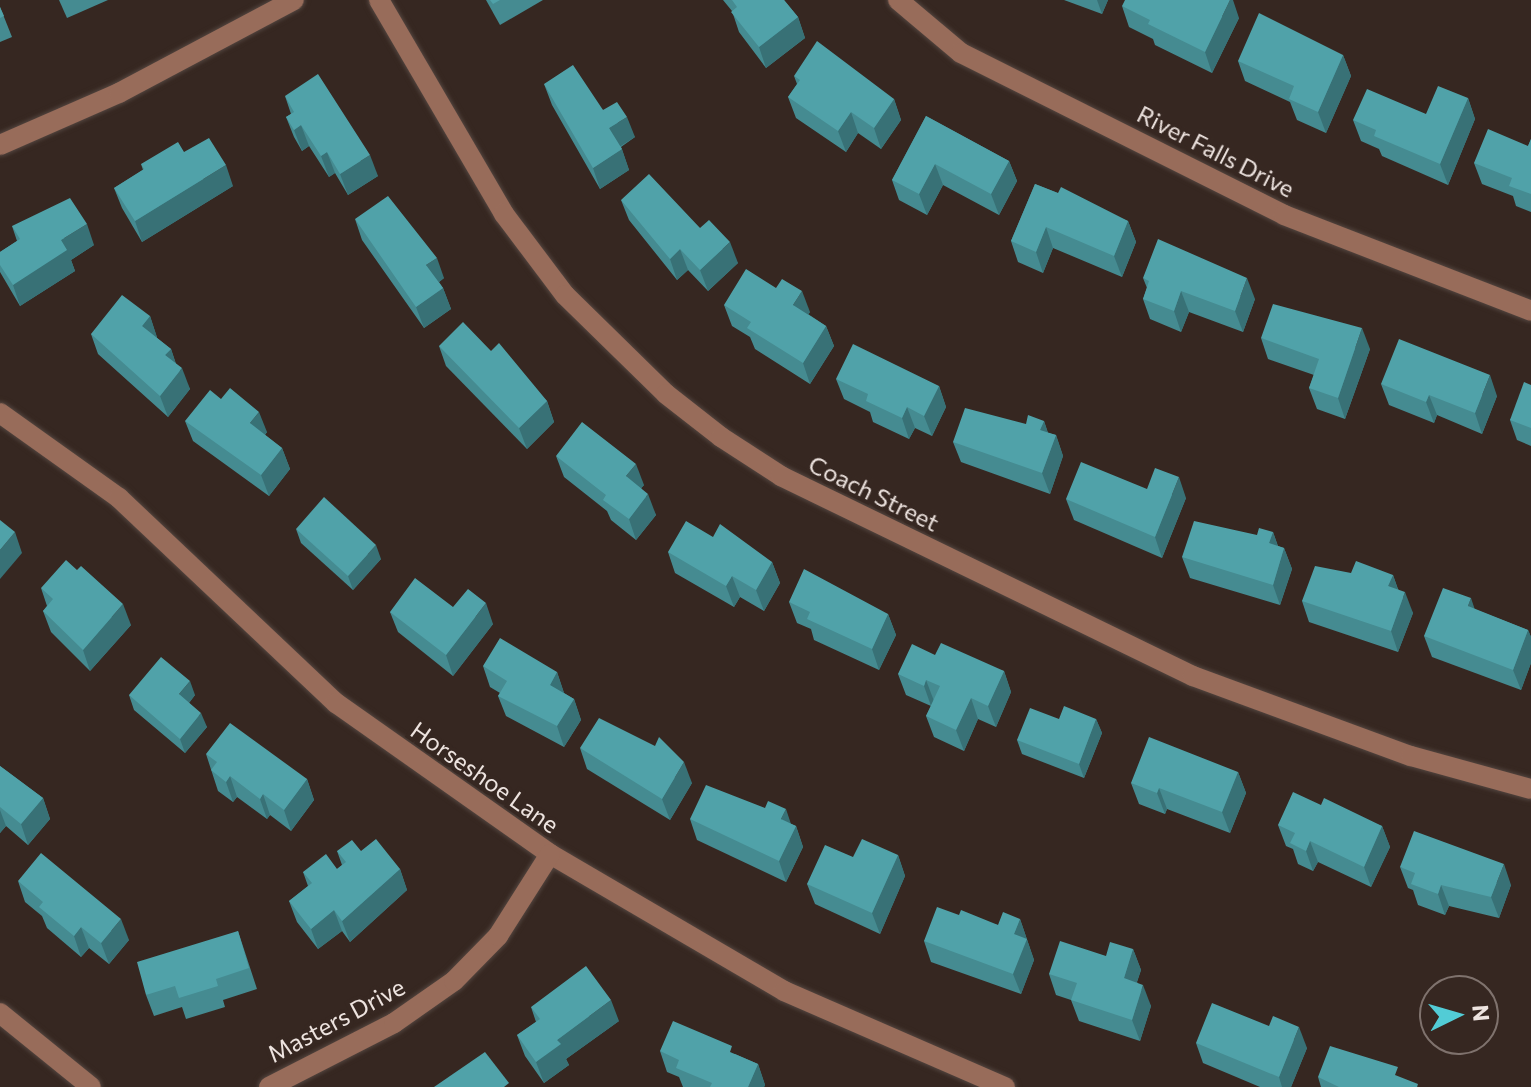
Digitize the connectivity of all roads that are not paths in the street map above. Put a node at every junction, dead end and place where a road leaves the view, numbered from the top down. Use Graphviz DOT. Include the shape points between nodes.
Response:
graph roads {
  1 [pos="294,0"];
  2 [pos="379,0"];
  3 [pos="898,0"];
  4 [pos="0,145"];
  5 [pos="1531,311"];
  6 [pos="0,413"];
  7 [pos="1531,789"];
  8 [pos="550,854"];
  9 [pos="0,1013"];
  10 [pos="91,1087"];
  11 [pos="269,1087"];
  12 [pos="1005,1087"];
  1 -- 4 [label="street" via="119,93"];
  2 -- 7 [label="street, Coach Street" via="504,214 565,295 666,394 721,437 781,476 1193,676 1411,756"];
  3 -- 5 [label="street, River Falls Drive" via="961,53 1284,215"];
  6 -- 8 [label="street, Horseshoe Lane" via="119,498 336,703"];
  8 -- 11 [label="street, Masters Drive" via="498,936 454,981 394,1023"];
  8 -- 12 [label="street, Horseshoe Lane" via="784,991"];
  9 -- 10 [label="street"];
}
